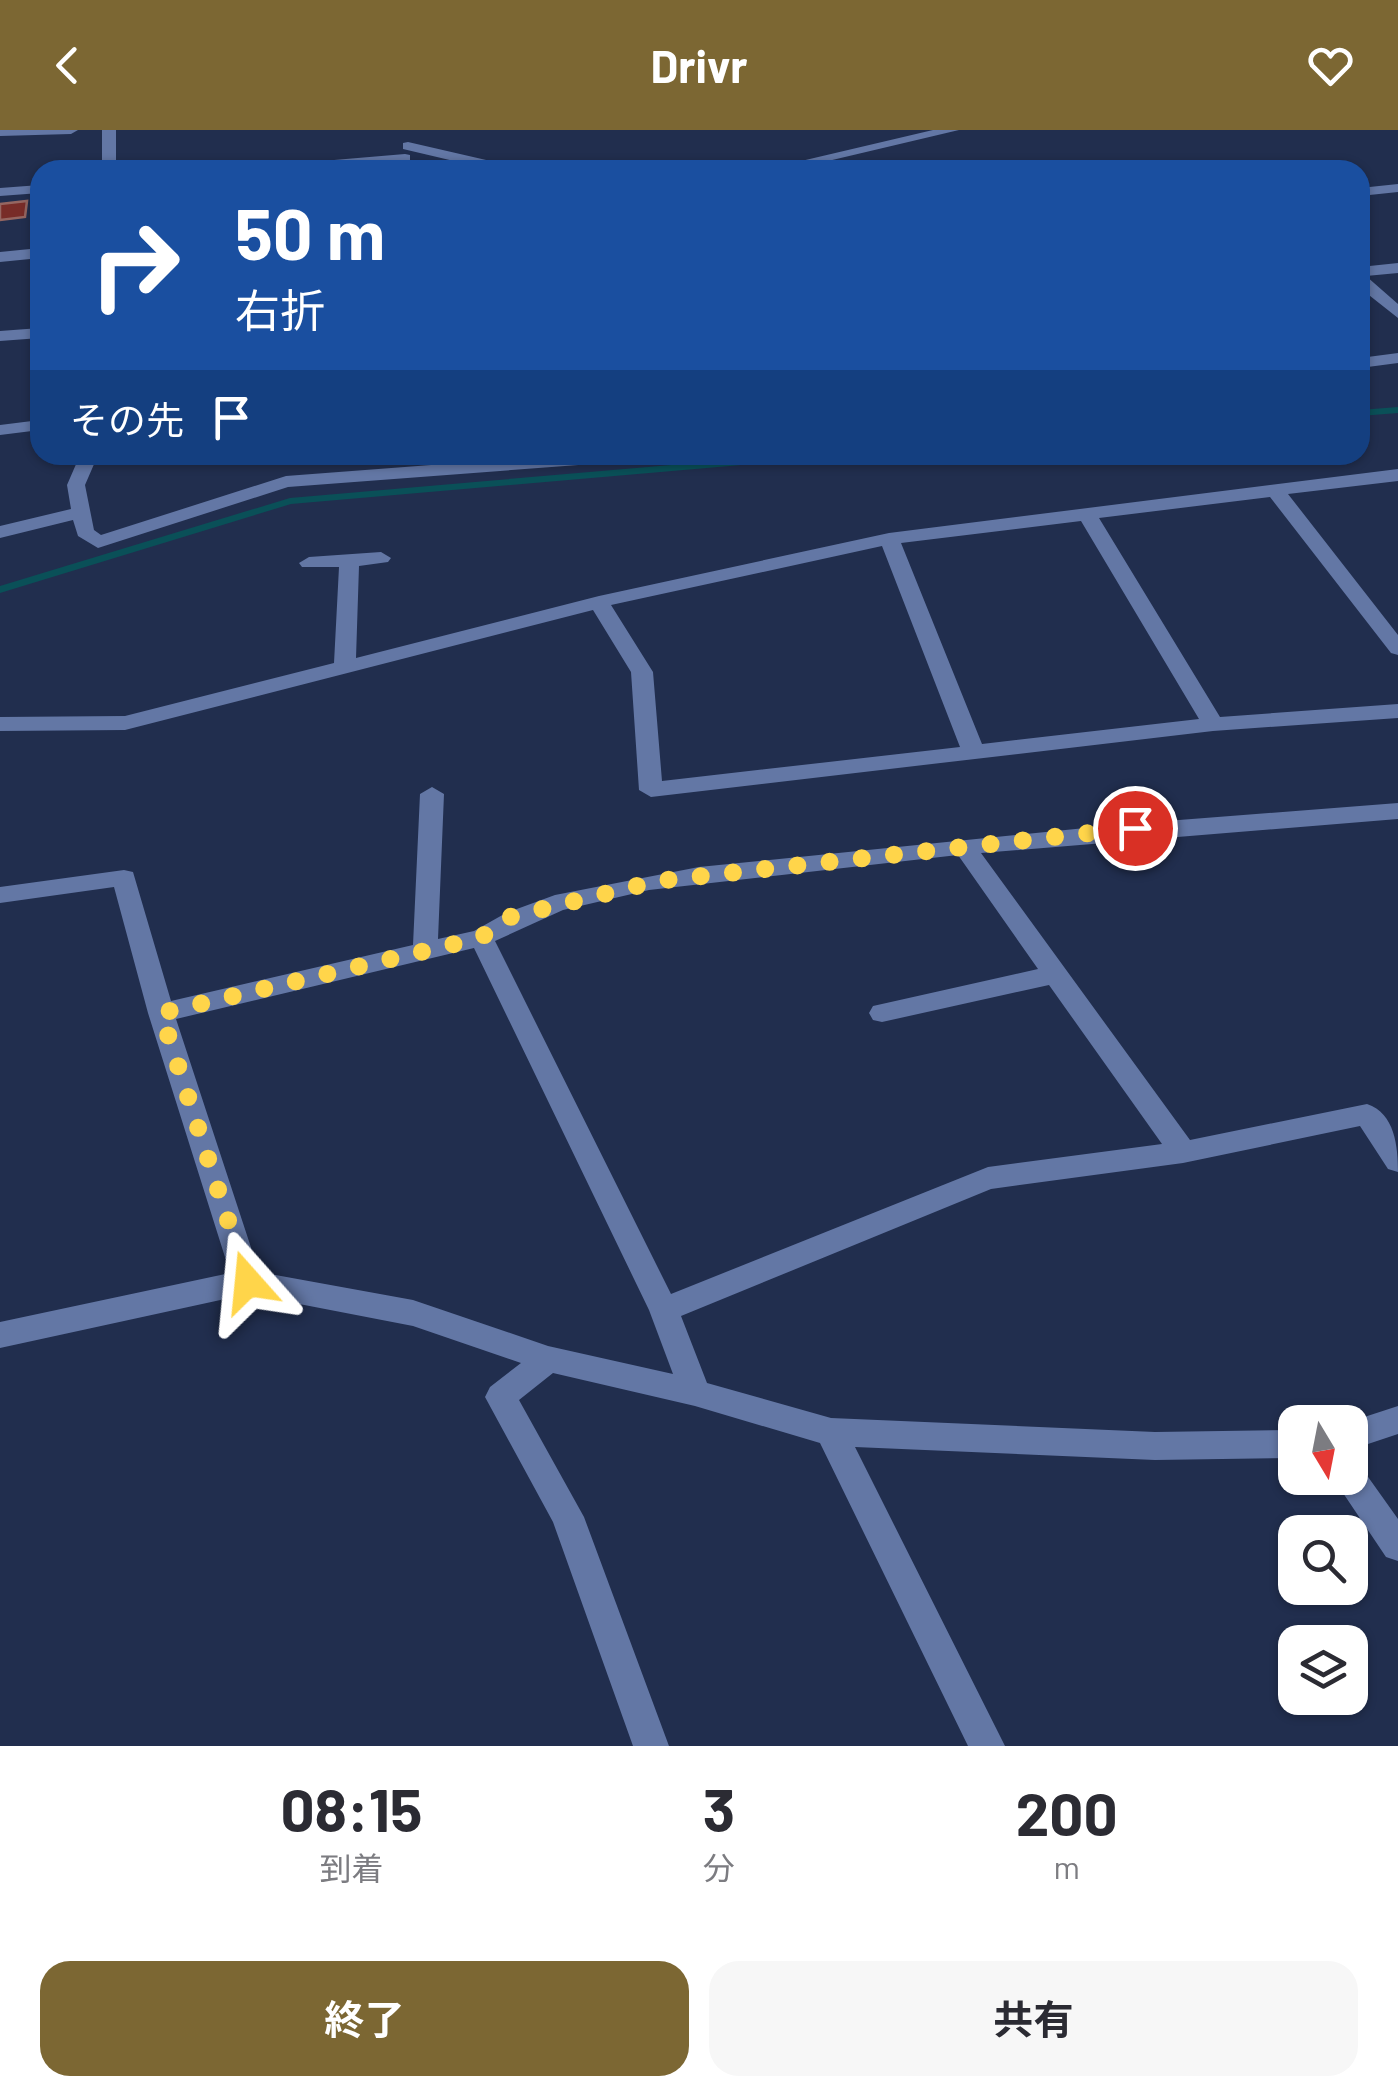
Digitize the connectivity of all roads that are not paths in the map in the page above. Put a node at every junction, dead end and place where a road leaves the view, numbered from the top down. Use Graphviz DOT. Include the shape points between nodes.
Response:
graph roads {
  1 [pos="71,130"];
  2 [pos="109,130"];
  3 [pos="426,130"];
  4 [pos="952,130"];
  5 [pos="0,132"];
  6 [pos="406,158"];
  7 [pos="109,160"];
  8 [pos="816,160"];
  9 [pos="1398,188"];
  10 [pos="30,190"];
  11 [pos="1370,191"];
  12 [pos="0,192"];
  13 [pos="30,254"];
  14 [pos="0,257"];
  15 [pos="1398,268"];
  16 [pos="1370,274"];
  17 [pos="1370,286"];
  18 [pos="1398,313"];
  19 [pos="30,334"];
  20 [pos="0,336"];
  21 [pos="1398,358"];
  22 [pos="1370,362"];
  23 [pos="30,426"];
  24 [pos="0,430"];
  25 [pos="85,465"];
  26 [pos="504,465"];
  27 [pos="1398,474"];
  28 [pos="1275,490"];
  29 [pos="81,512"];
  30 [pos="1087,514"];
  31 [pos="0,532"];
  32 [pos="889,539"];
  33 [pos="381,558"];
  34 [pos="349,561"];
  35 [pos="310,563"];
  36 [pos="599,602"];
  37 [pos="1398,649"];
  38 [pos="345,664"];
  39 [pos="1398,711"];
  40 [pos="0,724"];
  41 [pos="1212,724"];
  42 [pos="973,750"];
  43 [pos="432,794"];
  44 [pos="1398,811"];
  45 [pos="964,846"];
  46 [pos="0,895"];
  47 [pos="480,938"];
  48 [pos="425,951"];
  49 [pos="1056,974"];
  50 [pos="161,1013"];
  51 [pos="882,1013"];
  52 [pos="1183,1152"];
  53 [pos="1398,1161"];
  54 [pos="248,1282"];
  55 [pos="664,1310"];
  56 [pos="0,1335"];
  57 [pos="548,1359"];
  58 [pos="695,1392"];
  59 [pos="1398,1420"];
  60 [pos="1368,1430"];
  61 [pos="831,1432"];
  62 [pos="1278,1444"];
  63 [pos="1363,1495"];
  64 [pos="1398,1546"];
  65 [pos="651,1746"];
  66 [pos="988,1746"];
  1 -- 5 [label="street"];
  2 -- 7 [label="street"];
  3 -- 6 [label="street"];
  4 -- 8 [label="street"];
  9 -- 11 [label="street"];
  10 -- 12 [label="street"];
  13 -- 14 [label="street"];
  15 -- 16 [label="street"];
  17 -- 18 [label="street"];
  19 -- 20 [label="street"];
  21 -- 22 [label="street"];
  23 -- 24 [label="street"];
  25 -- 29 [label="street" via="76,485"];
  26 -- 29 [label="street" via="286,482 98,542 84,532"];
  27 -- 28 [label="street"];
  28 -- 30 [label="street"];
  28 -- 37 [label="street"];
  29 -- 31 [label="street"];
  30 -- 32 [label="street"];
  30 -- 41 [label="street"];
  32 -- 36 [label="street"];
  32 -- 42 [label="street"];
  33 -- 34 [label="street"];
  34 -- 35 [label="street"];
  34 -- 38 [label="street"];
  36 -- 38 [label="street"];
  36 -- 42 [label="street" via="642,672 651,790"];
  38 -- 40 [label="street" via="125,724"];
  39 -- 41 [label="street"];
  41 -- 42 [label="street"];
  43 -- 48 [label="street"];
  44 -- 45 [label="street"];
  45 -- 47 [label="street" via="657,881 510,917"];
  45 -- 49 [label="street"];
  46 -- 50 [label="street" via="124,878"];
  47 -- 48 [label="street"];
  47 -- 55 [label="street"];
  48 -- 50 [label="street"];
  49 -- 51 [label="street"];
  49 -- 52 [label="street"];
  50 -- 54 [label="street"];
  52 -- 53 [label="street" via="1367,1114"];
  52 -- 55 [label="street" via="988,1178"];
  54 -- 56 [label="street"];
  54 -- 57 [label="street" via="413,1312"];
  55 -- 58 [label="street"];
  57 -- 58 [label="street"];
  57 -- 65 [label="street" via="501,1397 568,1517"];
  58 -- 61 [label="street"];
  59 -- 60 [label="street"];
  61 -- 62 [label="street" via="1155,1446"];
  61 -- 66 [label="street"];
  63 -- 64 [label="street"];
}
